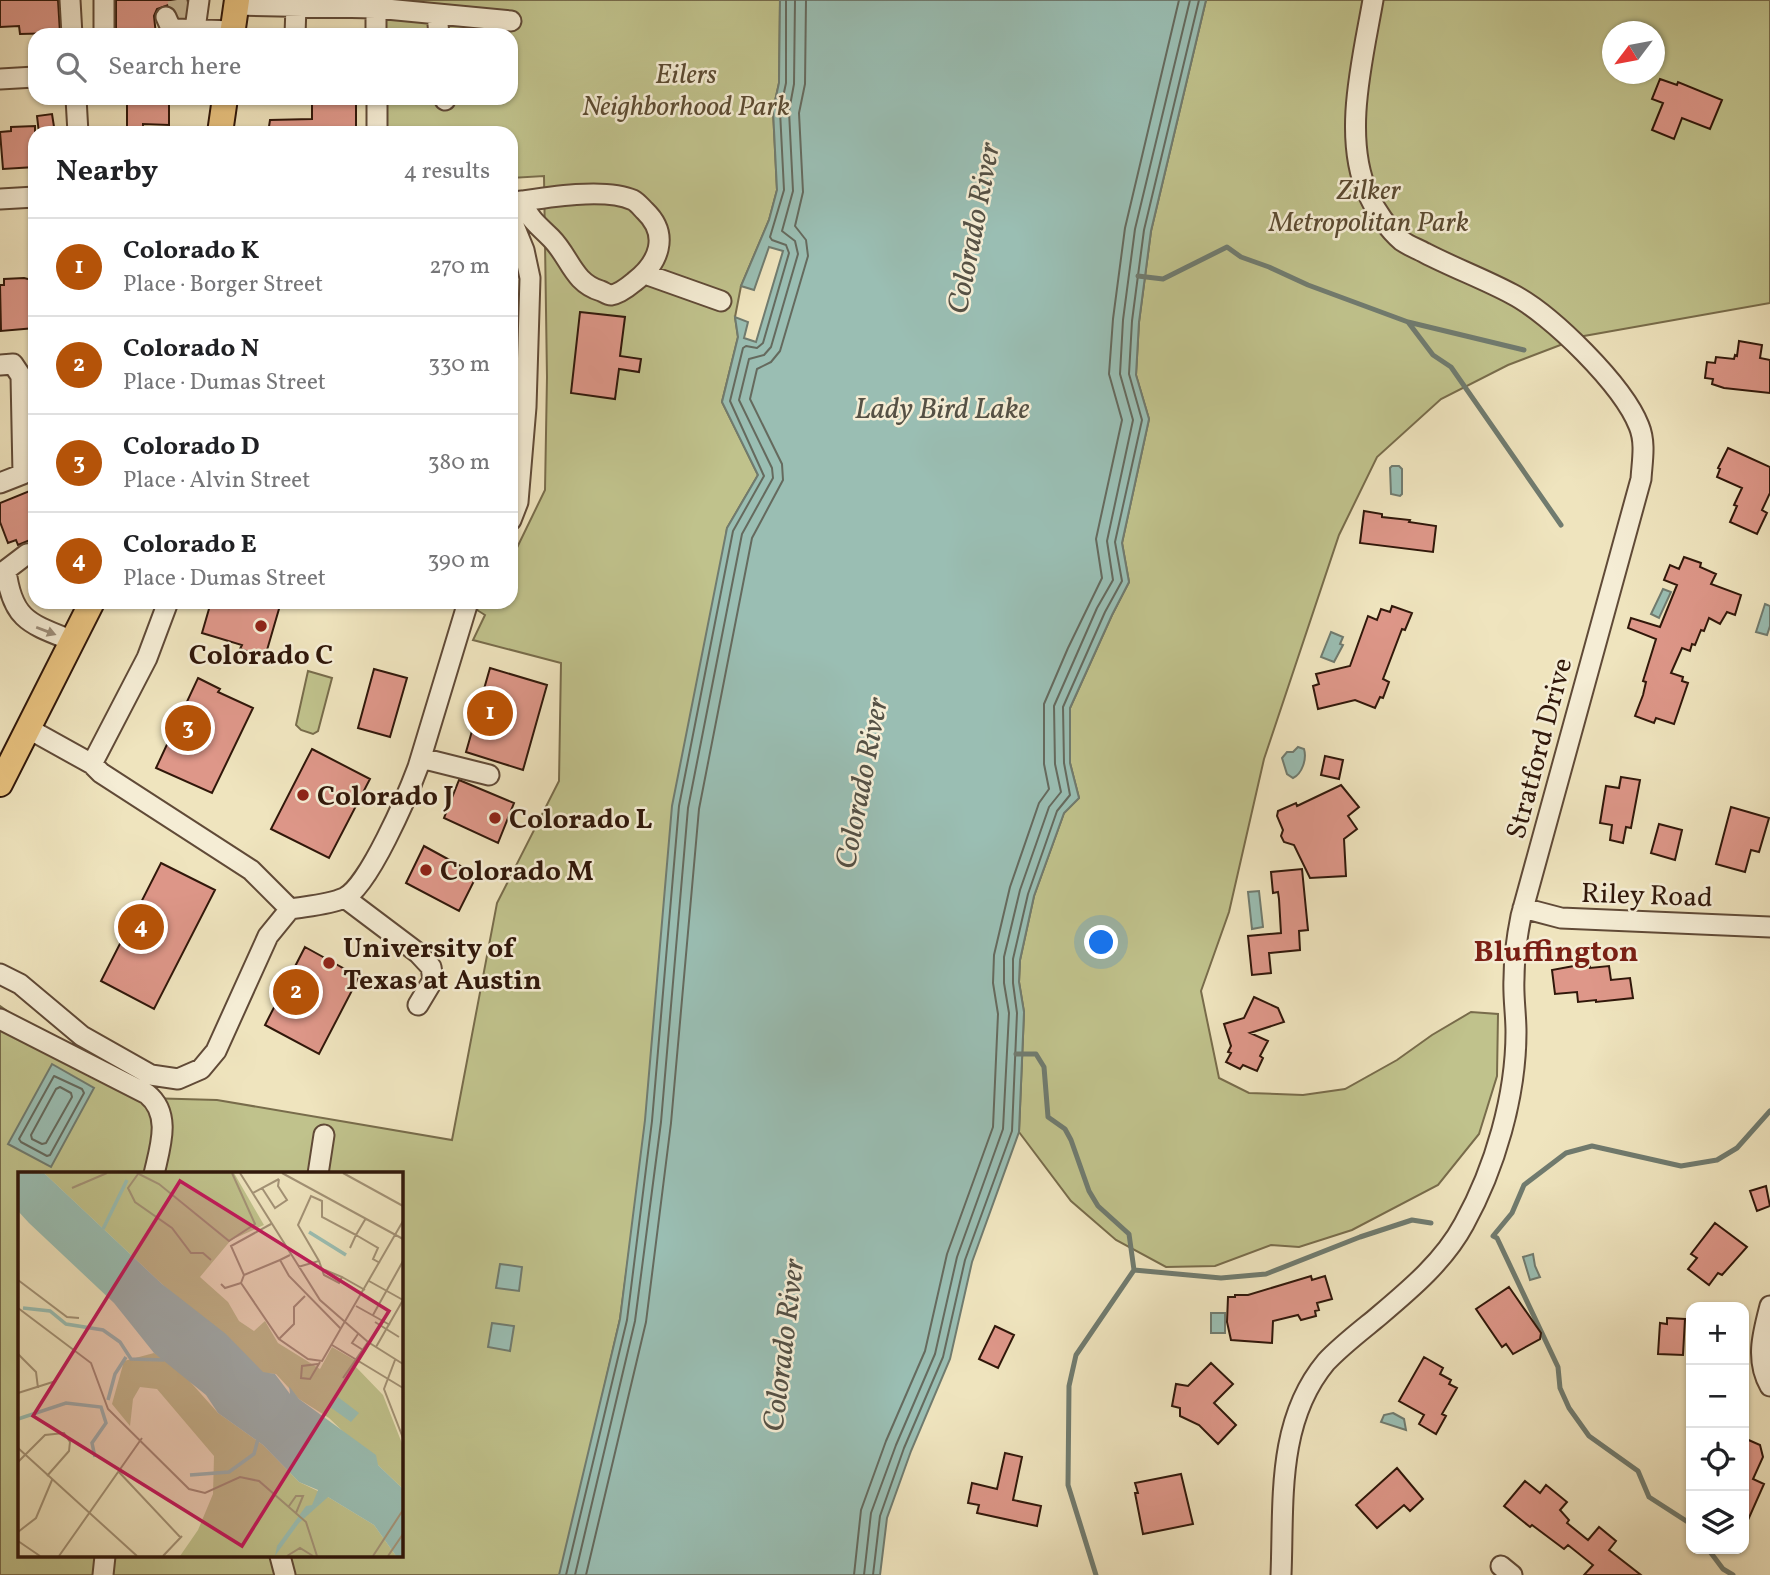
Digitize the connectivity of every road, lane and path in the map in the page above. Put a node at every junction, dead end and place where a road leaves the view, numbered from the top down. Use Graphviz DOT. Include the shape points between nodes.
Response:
graph roads {
  1 [pos="70,0"];
  2 [pos="104,0"];
  3 [pos="199,0"];
  4 [pos="1373,0"];
  5 [pos="236,2"];
  6 [pos="376,4"];
  7 [pos="296,6"];
  8 [pos="437,14"];
  9 [pos="511,21"];
  10 [pos="72,28"];
  11 [pos="104,28"];
  12 [pos="204,28"];
  13 [pos="233,28"];
  14 [pos="295,28"];
  15 [pos="376,28"];
  16 [pos="438,28"];
  17 [pos="28,77"];
  18 [pos="0,79"];
  19 [pos="76,105"];
  20 [pos="224,105"];
  21 [pos="377,105"];
  22 [pos="78,126"];
  23 [pos="221,126"];
  24 [pos="377,126"];
  25 [pos="28,197"];
  26 [pos="0,199"];
  27 [pos="518,207"];
  28 [pos="518,210"];
  29 [pos="518,225"];
  30 [pos="645,274"];
  31 [pos="721,301"];
  32 [pos="0,365"];
  33 [pos="518,472"];
  34 [pos="0,483"];
  35 [pos="28,554"];
  36 [pos="3,568"];
  37 [pos="89,609"];
  38 [pos="165,609"];
  39 [pos="466,609"];
  40 [pos="73,641"];
  41 [pos="29,729"];
  42 [pos="421,758"];
  43 [pos="92,764"];
  44 [pos="489,775"];
  45 [pos="0,784"];
  46 [pos="345,898"];
  47 [pos="1523,908"];
  48 [pos="290,909"];
  49 [pos="1770,927"];
  50 [pos="0,974"];
  51 [pos="418,1005"];
  52 [pos="0,1020"];
  53 [pos="324,1135"];
  54 [pos="154,1172"];
  55 [pos="318,1172"];
  56 [pos="1770,1306"];
  57 [pos="1770,1386"];
  58 [pos="1281,1575"];
  1 -- 10 [label="street"];
  2 -- 11 [label="street"];
  3 -- 12 [label="street" via="180,24"];
  4 -- 47 [label="street, Stratford Drive" via="1358,84 1356,129 1367,193 1382,219 1403,241 1538,311 1608,379 1640,427 1642,439 1641,479"];
  5 -- 7 [label="street"];
  5 -- 13 [label="main road"];
  6 -- 7 [label="street"];
  6 -- 8 [label="street"];
  6 -- 15 [label="street"];
  7 -- 14 [label="street"];
  8 -- 9 [label="street"];
  8 -- 16 [label="street"];
  17 -- 18 [label="street"];
  19 -- 22 [label="street"];
  20 -- 23 [label="main road"];
  21 -- 24 [label="street"];
  25 -- 26 [label="street"];
  27 -- 30 [label="street" via="595,193 634,200 658,230 657,253"];
  28 -- 30 [label="street" via="551,238 589,288 611,295"];
  29 -- 33 [label="street" via="530,278 527,407"];
  30 -- 31 [label="street"];
  32 -- 34 [label="street" via="13,363 20,376 23,474"];
  35 -- 36 [label="street"];
  36 -- 40 [label="street, one-way" via="9,594 24,618"];
  37 -- 40 [label="main road"];
  38 -- 43 [label="street" via="147,658"];
  39 -- 42 [label="street"];
  40 -- 41 [label="main road"];
  41 -- 43 [label="street"];
  41 -- 45 [label="main road"];
  42 -- 44 [label="street"];
  42 -- 46 [label="street" via="362,884"];
  43 -- 48 [label="street" via="251,870"];
  46 -- 48 [label="street"];
  46 -- 51 [label="street" via="431,967 433,980"];
  47 -- 49 [label="street, Riley Road" via="1561,918"];
  47 -- 58 [label="street, Stratford Drive" via="1516,941 1514,1068 1480,1190 1463,1227 1439,1258 1414,1286 1327,1361 1300,1403 1288,1446"];
  48 -- 50 [label="street" via="268,936 216,1051 201,1069 178,1079 150,1075 82,1036"];
  52 -- 54 [label="street" via="157,1102 162,1126"];
  53 -- 55 [label="street"];
  56 -- 57 [label="street" via="1760,1345"];
}
